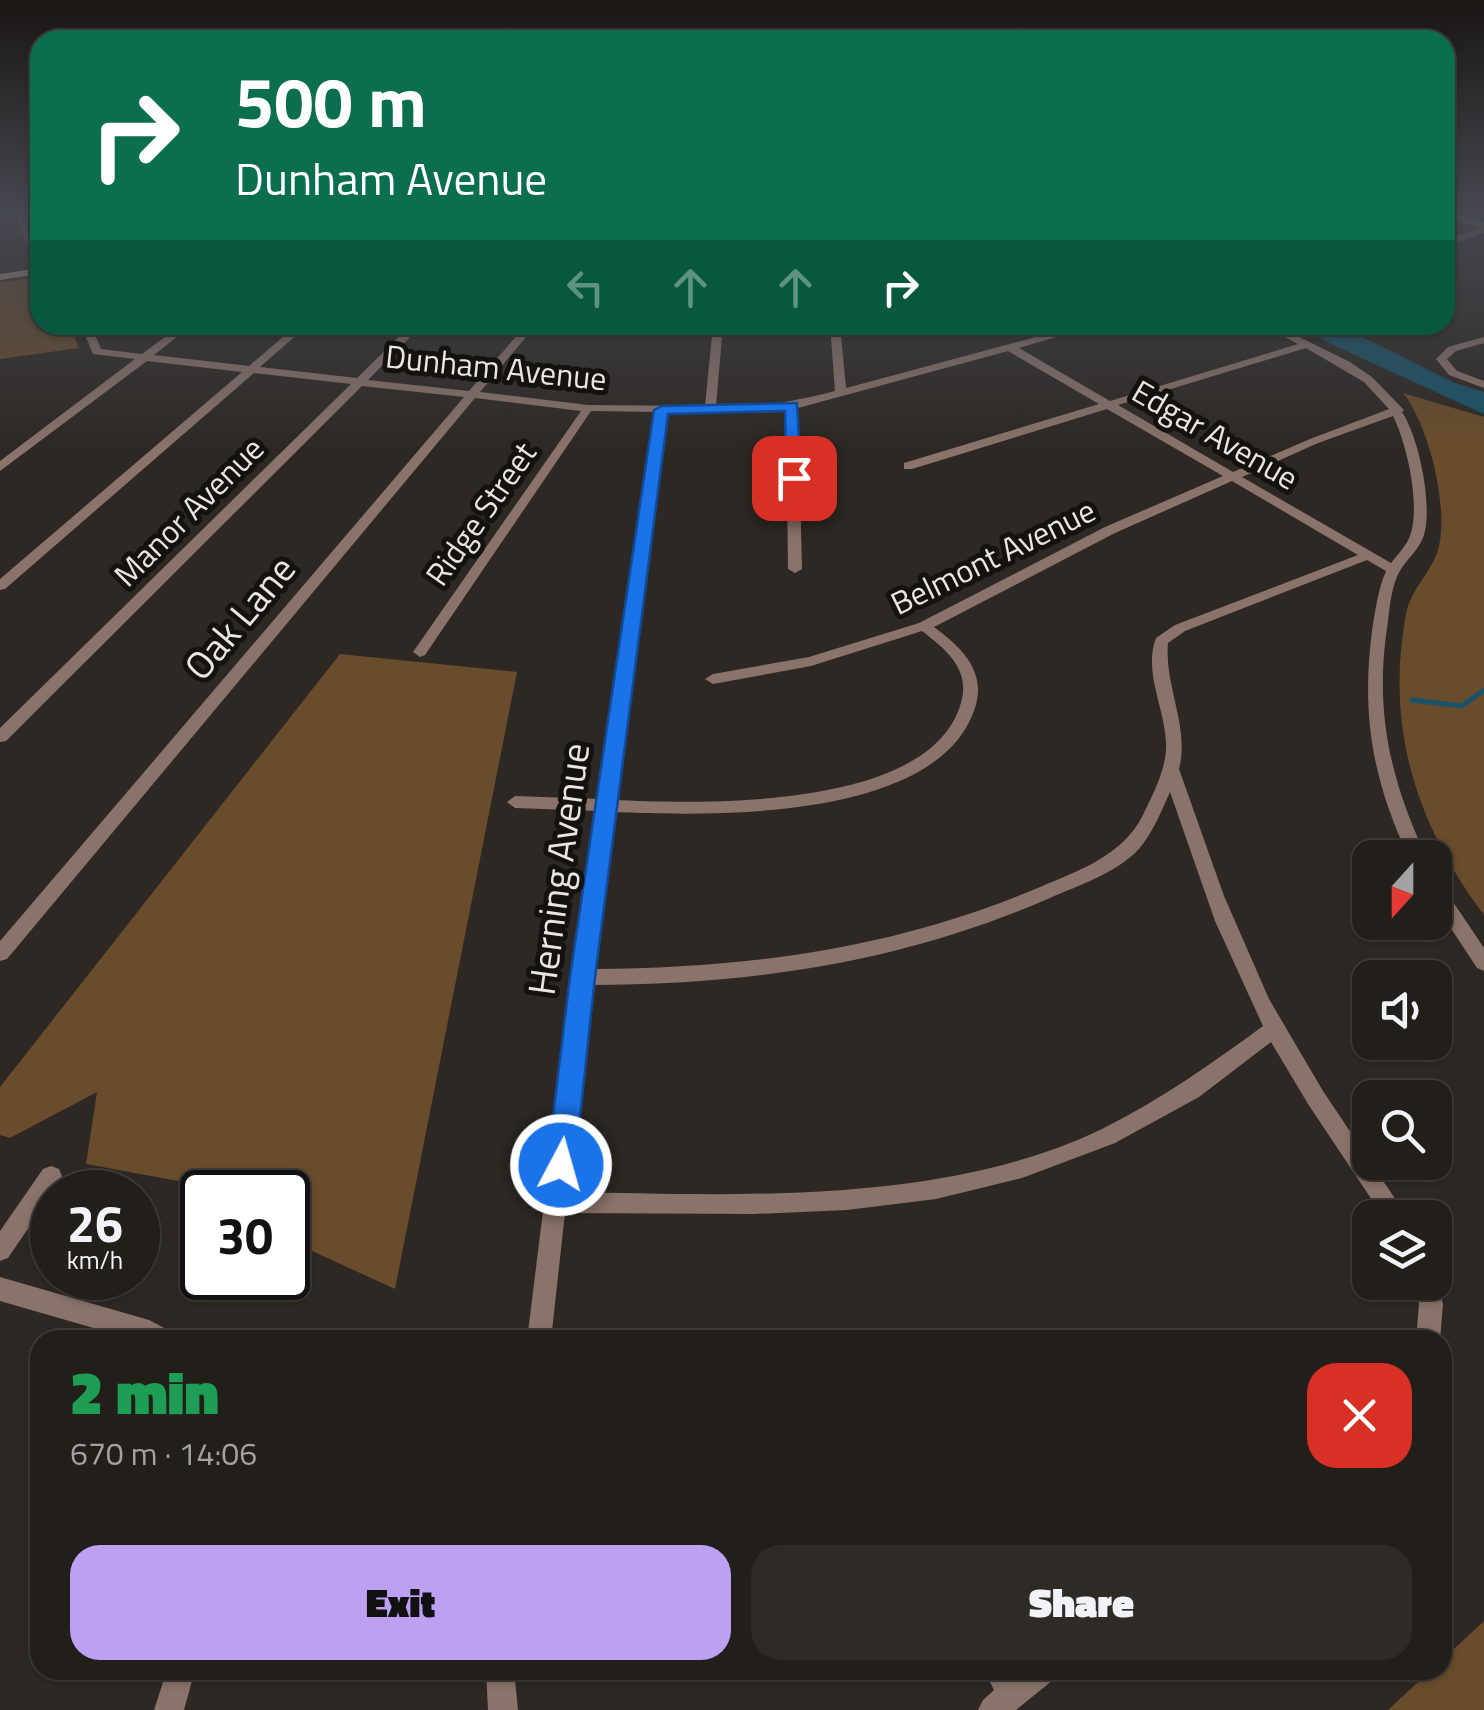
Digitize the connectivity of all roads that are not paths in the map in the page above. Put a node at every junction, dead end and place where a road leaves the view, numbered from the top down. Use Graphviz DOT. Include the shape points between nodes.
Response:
graph roads {
  1 [pos="90,335"];
  2 [pos="175,335"];
  3 [pos="291,335"];
  4 [pos="407,335"];
  5 [pos="523,335"];
  6 [pos="717,335"];
  7 [pos="836,335"];
  8 [pos="1057,335"];
  9 [pos="1288,335"];
  10 [pos="1484,340"];
  11 [pos="1307,344"];
  12 [pos="1011,348"];
  13 [pos="144,358"];
  14 [pos="251,370"];
  15 [pos="360,382"];
  16 [pos="1484,385"];
  17 [pos="841,393"];
  18 [pos="472,395"];
  19 [pos="1108,404"];
  20 [pos="792,406"];
  21 [pos="588,408"];
  22 [pos="662,410"];
  23 [pos="710,410"];
  24 [pos="1398,410"];
  25 [pos="908,466"];
  26 [pos="0,467"];
  27 [pos="1232,477"];
  28 [pos="1366,556"];
  29 [pos="795,568"];
  30 [pos="1392,569"];
  31 [pos="0,586"];
  32 [pos="924,626"];
  33 [pos="420,652"];
  34 [pos="713,679"];
  35 [pos="0,738"];
  36 [pos="1171,770"];
  37 [pos="515,802"];
  38 [pos="608,804"];
  39 [pos="1410,840"];
  40 [pos="1452,914"];
  41 [pos="0,954"];
  42 [pos="1484,962"];
  43 [pos="582,977"];
  44 [pos="1276,1027"];
  45 [pos="1386,1200"];
  46 [pos="556,1202"];
  47 [pos="30,1207"];
  48 [pos="0,1250"];
  49 [pos="0,1289"];
  50 [pos="1430,1300"];
  51 [pos="143,1330"];
  52 [pos="539,1330"];
  53 [pos="1429,1330"];
  54 [pos="178,1680"];
  55 [pos="501,1680"];
  56 [pos="1024,1680"];
  57 [pos="1001,1691"];
  58 [pos="169,1710"];
  59 [pos="503,1710"];
  1 -- 13 [label="street, Dunham Avenue" via="98,352"];
  2 -- 13 [label="street"];
  3 -- 14 [label="street"];
  4 -- 15 [label="street, Manor Avenue"];
  5 -- 18 [label="street, Oak Lane"];
  6 -- 23 [label="street"];
  7 -- 17 [label="street"];
  8 -- 12 [label="street, Dunham Avenue"];
  9 -- 11 [label="street"];
  10 -- 16 [label="street" via="1441,359 1453,373"];
  11 -- 19 [label="street"];
  11 -- 24 [label="street" via="1362,374"];
  12 -- 17 [label="street, Dunham Avenue"];
  12 -- 19 [label="street, Edgar Avenue"];
  13 -- 14 [label="street, Dunham Avenue"];
  13 -- 26 [label="street"];
  14 -- 15 [label="street, Dunham Avenue"];
  14 -- 31 [label="street"];
  15 -- 18 [label="street, Dunham Avenue"];
  15 -- 35 [label="street, Manor Avenue"];
  17 -- 20 [label="street, Dunham Avenue"];
  18 -- 21 [label="street, Dunham Avenue"];
  18 -- 41 [label="street, Oak Lane"];
  19 -- 25 [label="street"];
  19 -- 27 [label="street, Edgar Avenue"];
  20 -- 23 [label="street, Dunham Avenue"];
  20 -- 29 [label="street"];
  21 -- 22 [label="street, Dunham Avenue"];
  21 -- 33 [label="street, Ridge Street"];
  22 -- 23 [label="street, Dunham Avenue"];
  22 -- 38 [label="street, Herning Avenue"];
  24 -- 27 [label="street, Belmont Avenue"];
  24 -- 30 [label="street" via="1413,444 1420,524 1414,544"];
  27 -- 28 [label="street, Edgar Avenue"];
  27 -- 32 [label="street, Belmont Avenue" via="1110,530"];
  28 -- 30 [label="street, Edgar Avenue"];
  28 -- 36 [label="street" via="1161,641 1155,665 1169,712"];
  30 -- 39 [label="street" via="1373,680 1374,740"];
  32 -- 34 [label="street, Belmont Avenue" via="811,661"];
  32 -- 38 [label="street" via="962,655 974,682 959,730 914,766 880,784 800,804"];
  36 -- 43 [label="street" via="1134,844 1009,910 868,954 764,972"];
  36 -- 44 [label="street" via="1205,875"];
  37 -- 38 [label="street"];
  38 -- 43 [label="street, Herning Avenue"];
  40 -- 42 [label="street"];
  43 -- 46 [label="street, Herning Avenue"];
  44 -- 45 [label="street"];
  44 -- 46 [label="street" via="1165,1109 1017,1171 843,1203"];
  46 -- 52 [label="street, Herning Avenue"];
  47 -- 48 [label="street"];
  49 -- 51 [label="street"];
  50 -- 53 [label="street"];
  54 -- 58 [label="street"];
  55 -- 59 [label="street"];
  56 -- 57 [label="street"];
}
